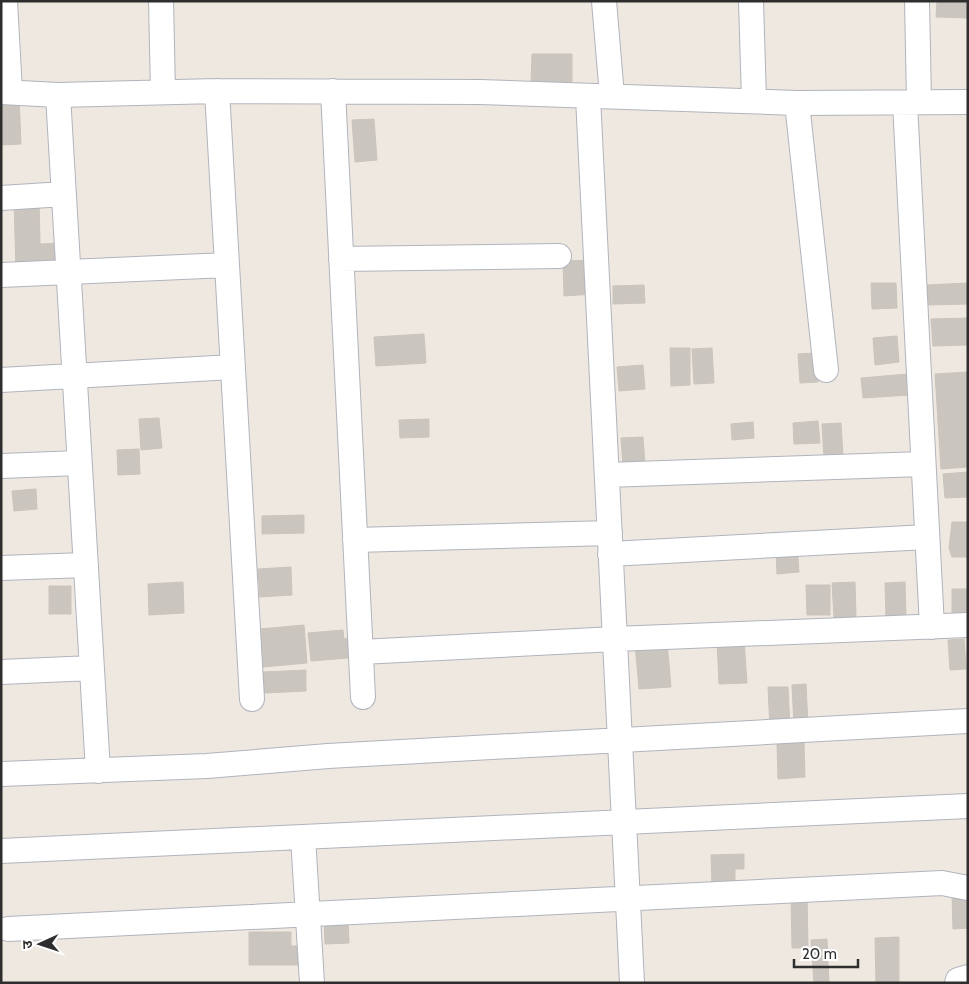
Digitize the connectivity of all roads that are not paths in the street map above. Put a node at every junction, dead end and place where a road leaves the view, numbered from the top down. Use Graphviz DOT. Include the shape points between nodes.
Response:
graph roads {
  1 [pos="5,1"];
  2 [pos="161,1"];
  3 [pos="604,1"];
  4 [pos="751,1"];
  5 [pos="917,1"];
  6 [pos="217,91"];
  7 [pos="333,91"];
  8 [pos="6,92"];
  9 [pos="163,92"];
  10 [pos="58,95"];
  11 [pos="612,96"];
  12 [pos="588,97"];
  13 [pos="754,101"];
  14 [pos="912,102"];
  15 [pos="968,102"];
  16 [pos="797,103"];
  17 [pos="64,194"];
  18 [pos="1,198"];
  19 [pos="558,256"];
  20 [pos="342,259"];
  21 [pos="227,265"];
  22 [pos="68,274"];
  23 [pos="1,275"];
  24 [pos="233,367"];
  25 [pos="826,370"];
  26 [pos="74,375"];
  27 [pos="1,380"];
  28 [pos="80,463"];
  29 [pos="923,464"];
  30 [pos="1,466"];
  31 [pos="607,475"];
  32 [pos="927,537"];
  33 [pos="355,540"];
  34 [pos="610,543"];
  35 [pos="86,565"];
  36 [pos="1,568"];
  37 [pos="968,625"];
  38 [pos="932,626"];
  39 [pos="615,639"];
  40 [pos="361,652"];
  41 [pos="92,668"];
  42 [pos="1,672"];
  43 [pos="363,697"];
  44 [pos="252,699"];
  45 [pos="968,721"];
  46 [pos="620,742"];
  47 [pos="98,771"];
  48 [pos="1,774"];
  49 [pos="968,806"];
  50 [pos="624,822"];
  51 [pos="303,837"];
  52 [pos="1,851"];
  53 [pos="968,888"];
  54 [pos="628,898"];
  55 [pos="308,914"];
  56 [pos="8,928"];
  57 [pos="968,977"];
  58 [pos="312,983"];
  59 [pos="632,983"];
  60 [pos="957,983"];
  1 -- 8 [label="street"];
  2 -- 9 [label="street"];
  3 -- 11 [label="street"];
  4 -- 13 [label="street"];
  5 -- 14 [label="street"];
  6 -- 7 [label="street"];
  6 -- 9 [label="street"];
  6 -- 21 [label="street"];
  7 -- 12 [label="street"];
  7 -- 20 [label="street"];
  8 -- 10 [label="street"];
  9 -- 10 [label="street"];
  10 -- 17 [label="street"];
  11 -- 12 [label="street"];
  11 -- 13 [label="street"];
  12 -- 31 [label="street"];
  13 -- 16 [label="street"];
  14 -- 15 [label="street"];
  14 -- 16 [label="street"];
  14 -- 29 [label="street"];
  16 -- 25 [label="street"];
  17 -- 18 [label="street"];
  17 -- 22 [label="street"];
  19 -- 20 [label="street"];
  20 -- 33 [label="street"];
  21 -- 22 [label="street"];
  21 -- 24 [label="street"];
  22 -- 23 [label="street"];
  22 -- 26 [label="street"];
  24 -- 26 [label="street"];
  24 -- 44 [label="street"];
  26 -- 27 [label="street"];
  26 -- 28 [label="street"];
  28 -- 30 [label="street"];
  28 -- 35 [label="street"];
  29 -- 31 [label="street"];
  29 -- 32 [label="street"];
  31 -- 34 [label="street"];
  32 -- 34 [label="street"];
  32 -- 38 [label="street"];
  33 -- 34 [label="street"];
  33 -- 40 [label="street"];
  34 -- 39 [label="street"];
  35 -- 36 [label="street"];
  35 -- 41 [label="street"];
  37 -- 38 [label="street"];
  38 -- 39 [label="street"];
  39 -- 40 [label="street"];
  39 -- 46 [label="street"];
  40 -- 43 [label="street"];
  41 -- 42 [label="street"];
  41 -- 47 [label="street"];
  45 -- 46 [label="street"];
  46 -- 47 [label="street"];
  46 -- 50 [label="street"];
  47 -- 48 [label="street"];
  49 -- 50 [label="street"];
  50 -- 51 [label="street"];
  50 -- 54 [label="street"];
  51 -- 52 [label="street"];
  51 -- 55 [label="street"];
  53 -- 54 [label="street" via="942,883"];
  54 -- 55 [label="street"];
  54 -- 59 [label="street"];
  55 -- 56 [label="street"];
  55 -- 58 [label="street"];
  57 -- 60 [label="street"];
}
